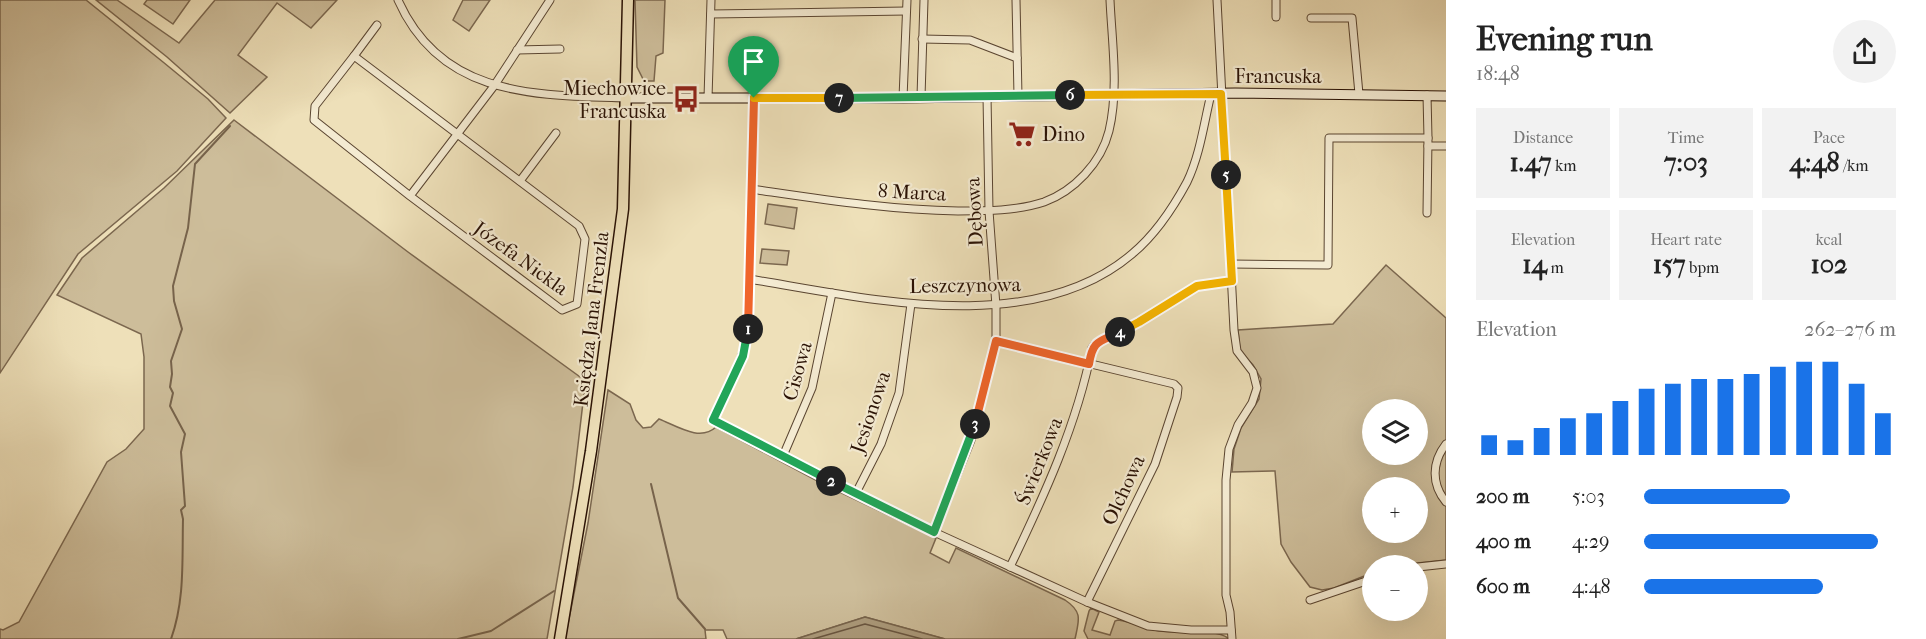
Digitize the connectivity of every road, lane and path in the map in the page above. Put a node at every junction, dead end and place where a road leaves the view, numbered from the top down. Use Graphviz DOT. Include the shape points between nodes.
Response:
graph roads {
  1 [pos="398,0"];
  2 [pos="550,0"];
  3 [pos="627,0"];
  4 [pos="711,0"];
  5 [pos="907,0"];
  6 [pos="924,0"];
  7 [pos="1016,0"];
  8 [pos="1110,0"];
  9 [pos="1217,0"];
  10 [pos="1276,0"];
  11 [pos="906,11"];
  12 [pos="711,14"];
  13 [pos="1276,17"];
  14 [pos="1311,18"];
  15 [pos="377,25"];
  16 [pos="922,39"];
  17 [pos="560,49"];
  18 [pos="517,50"];
  19 [pos="354,56"];
  20 [pos="1017,58"];
  21 [pos="494,86"];
  22 [pos="1114,94"];
  23 [pos="1216,94"];
  24 [pos="1359,94"];
  25 [pos="1427,95"];
  26 [pos="987,96"];
  27 [pos="1018,96"];
  28 [pos="1446,96"];
  29 [pos="921,97"];
  30 [pos="625,98"];
  31 [pos="708,98"];
  32 [pos="754,98"];
  33 [pos="903,98"];
  34 [pos="556,133"];
  35 [pos="458,134"];
  36 [pos="1428,142"];
  37 [pos="1446,146"];
  38 [pos="520,181"];
  39 [pos="751,189"];
  40 [pos="410,196"];
  41 [pos="989,211"];
  42 [pos="1427,213"];
  43 [pos="1231,264"];
  44 [pos="749,279"];
  45 [pos="1232,281"];
  46 [pos="832,293"];
  47 [pos="912,304"];
  48 [pos="996,306"];
  49 [pos="996,341"];
  50 [pos="1089,364"];
  51 [pos="1446,444"];
  52 [pos="783,456"];
  53 [pos="856,493"];
  54 [pos="1446,502"];
  55 [pos="934,532"];
  56 [pos="1446,564"];
  57 [pos="1428,566"];
  58 [pos="1010,567"];
  59 [pos="1362,582"];
  60 [pos="1310,600"];
  61 [pos="1087,603"];
  62 [pos="1231,630"];
  63 [pos="560,639"];
  64 [pos="1232,639"];
  1 -- 21 [label="street" via="425,43 468,76"];
  2 -- 18 [label="street"];
  3 -- 30 [label="main road, Księdza Jana Frenzla"];
  4 -- 12 [label="street"];
  5 -- 11 [label="street"];
  6 -- 16 [label="street"];
  7 -- 20 [label="street"];
  8 -- 22 [label="street, 8 Marca"];
  9 -- 23 [label="street"];
  10 -- 13 [label="street"];
  11 -- 12 [label="street"];
  11 -- 33 [label="street"];
  12 -- 31 [label="street"];
  14 -- 24 [label="street" via="1352,18"];
  15 -- 19 [label="street, Józefa Nickla"];
  16 -- 20 [label="street" via="969,40"];
  16 -- 29 [label="street"];
  17 -- 18 [label="street"];
  18 -- 21 [label="street"];
  19 -- 35 [label="street, Józefa Nickla"];
  19 -- 40 [label="street, Józefa Nickla" via="315,106 314,120"];
  20 -- 27 [label="street"];
  21 -- 30 [label="street" via="540,94"];
  21 -- 35 [label="street"];
  22 -- 23 [label="street, Francuska"];
  22 -- 27 [label="street, Francuska"];
  22 -- 41 [label="street, 8 Marca" via="1109,132 1102,149 1078,182 1041,203"];
  23 -- 24 [label="street, Francuska"];
  23 -- 43 [label="street"];
  23 -- 48 [label="street, Leszczynowa" via="1188,180 1162,222 1132,255 1055,296"];
  24 -- 25 [label="street, Francuska"];
  25 -- 28 [label="street, Francuska"];
  25 -- 36 [label="street"];
  26 -- 27 [label="street, Francuska"];
  26 -- 29 [label="street, Francuska"];
  26 -- 41 [label="street, Dębowa"];
  29 -- 33 [label="street, Francuska"];
  30 -- 31 [label="street, Francuska"];
  30 -- 63 [label="main road, Księdza Jana Frenzla" via="619,240 582,519"];
  31 -- 32 [label="street, Francuska"];
  32 -- 33 [label="street, Francuska"];
  32 -- 39 [label="street"];
  34 -- 38 [label="street"];
  35 -- 38 [label="street, Józefa Nickla"];
  35 -- 40 [label="street"];
  36 -- 37 [label="street"];
  36 -- 42 [label="street"];
  36 -- 43 [label="street" via="1329,138 1328,265"];
  38 -- 40 [label="street, Józefa Nickla" via="579,226 585,239 577,304 562,310"];
  39 -- 41 [label="street, 8 Marca" via="896,208"];
  39 -- 44 [label="street"];
  41 -- 48 [label="street, Dębowa"];
  43 -- 45 [label="street"];
  44 -- 46 [label="street, Leszczynowa"];
  44 -- 52 [label="street" via="743,356 713,420"];
  45 -- 50 [label="street, Świerkowa" via="1197,286 1095,344"];
  45 -- 62 [label="street" via="1237,351 1253,372 1257,388 1229,449 1226,596"];
  46 -- 47 [label="street, Leszczynowa"];
  46 -- 52 [label="street, Cisowa" via="812,388"];
  47 -- 48 [label="street, Leszczynowa"];
  47 -- 53 [label="street, Jesionowa" via="899,393 881,444"];
  48 -- 49 [label="street, Dębowa"];
  49 -- 50 [label="street"];
  49 -- 55 [label="street, Dębowa" via="971,440"];
  50 -- 58 [label="street, Świerkowa" via="1062,452"];
  50 -- 61 [label="street, Olchowa" via="1178,388 1155,464"];
  51 -- 54 [label="street" via="1437,458 1435,482"];
  52 -- 53 [label="street"];
  53 -- 55 [label="street"];
  55 -- 58 [label="street"];
  56 -- 57 [label="street"];
  58 -- 61 [label="street"];
  59 -- 60 [label="street"];
  61 -- 62 [label="street" via="1148,626"];
  62 -- 64 [label="street"];
}
